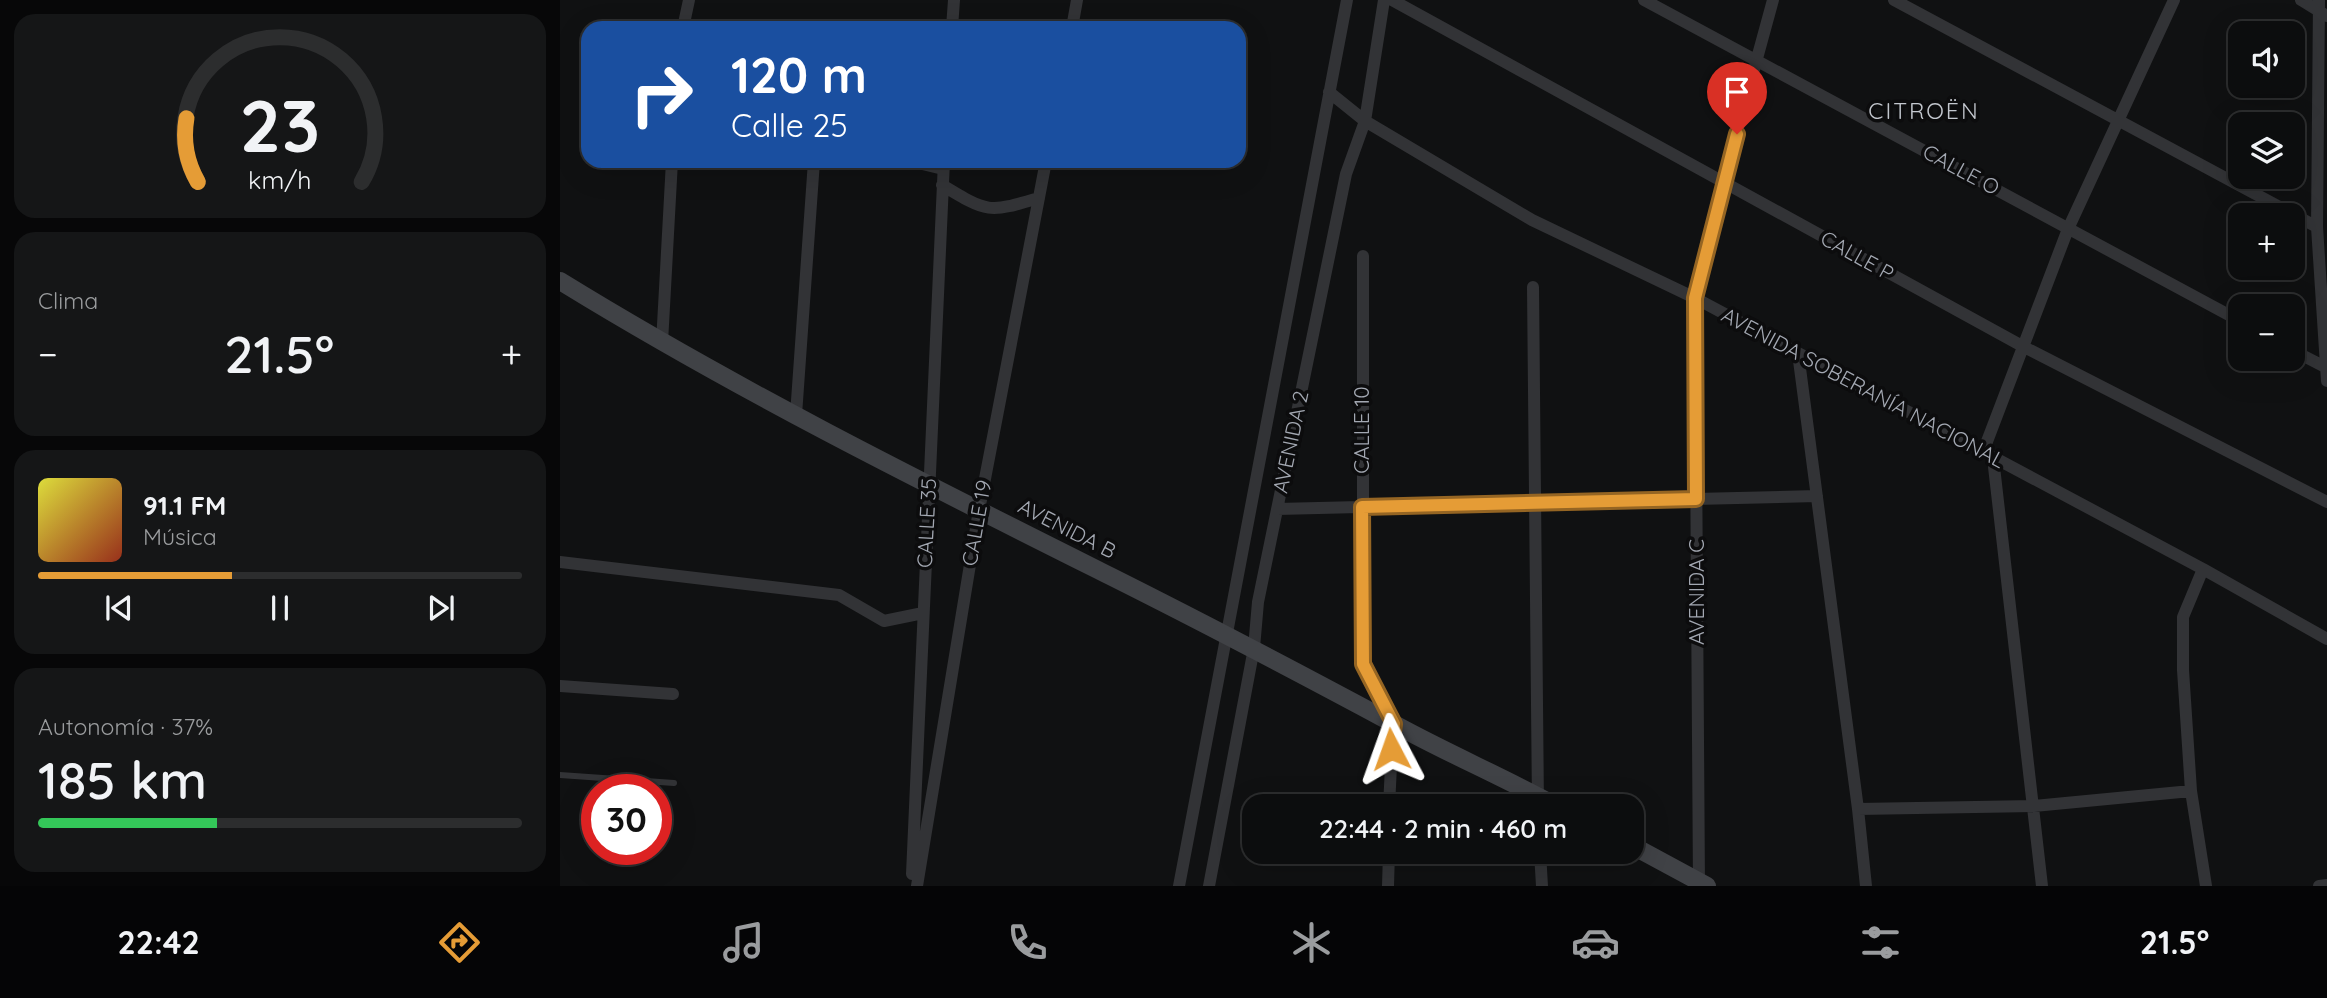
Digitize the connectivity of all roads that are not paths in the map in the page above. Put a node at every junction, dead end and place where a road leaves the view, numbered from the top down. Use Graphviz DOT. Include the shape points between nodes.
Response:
graph roads {
  1 [pos="689,0"];
  2 [pos="954,0"];
  3 [pos="1077,0"];
  4 [pos="1347,0"];
  5 [pos="1384,0"];
  6 [pos="1392,0"];
  7 [pos="1644,0"];
  8 [pos="1773,0"];
  9 [pos="1894,0"];
  10 [pos="2174,0"];
  11 [pos="2301,0"];
  12 [pos="2321,9"];
  13 [pos="684,21"];
  14 [pos="952,21"];
  15 [pos="1073,21"];
  16 [pos="1758,60"];
  17 [pos="1329,92"];
  18 [pos="2118,120"];
  19 [pos="1365,121"];
  20 [pos="672,168"];
  21 [pos="814,168"];
  22 [pos="943,168"];
  23 [pos="1045,168"];
  24 [pos="1723,183"];
  25 [pos="942,185"];
  26 [pos="1039,198"];
  27 [pos="2318,227"];
  28 [pos="2068,229"];
  29 [pos="1363,256"];
  30 [pos="560,281"];
  31 [pos="1534,287"];
  32 [pos="1695,298"];
  33 [pos="2228,315"];
  34 [pos="662,343"];
  35 [pos="2024,346"];
  36 [pos="1798,353"];
  37 [pos="2305,358"];
  38 [pos="2327,372"];
  39 [pos="796,415"];
  40 [pos="1988,455"];
  41 [pos="929,485"];
  42 [pos="1816,496"];
  43 [pos="1696,499"];
  44 [pos="2327,502"];
  45 [pos="1535,503"];
  46 [pos="1362,507"];
  47 [pos="1277,509"];
  48 [pos="979,510"];
  49 [pos="560,562"];
  50 [pos="2203,569"];
  51 [pos="923,613"];
  52 [pos="1227,635"];
  53 [pos="2327,639"];
  54 [pos="1254,648"];
  55 [pos="560,686"];
  56 [pos="673,694"];
  57 [pos="1394,724"];
  58 [pos="560,775"];
  59 [pos="674,783"];
  60 [pos="2191,791"];
  61 [pos="1390,794"];
  62 [pos="1525,794"];
  63 [pos="1538,794"];
  64 [pos="2034,806"];
  65 [pos="1858,808"];
  66 [pos="1644,852"];
  67 [pos="1389,864"];
  68 [pos="1541,864"];
  69 [pos="1702,884"];
  70 [pos="2327,885"];
  71 [pos="914,886"];
  72 [pos="1179,886"];
  73 [pos="1209,886"];
  74 [pos="1388,886"];
  75 [pos="1542,886"];
  76 [pos="1866,886"];
  77 [pos="2042,886"];
  78 [pos="2206,886"];
  79 [pos="2319,886"];
  1 -- 13 [label="street"];
  2 -- 14 [label="street"];
  3 -- 15 [label="street"];
  4 -- 17 [label="street, AVENIDA 2"];
  5 -- 19 [label="street, AVENIDA 2"];
  6 -- 24 [label="street, CALLE P"];
  7 -- 16 [label="street, CALLE O"];
  8 -- 16 [label="street, AVENIDA C"];
  9 -- 18 [label="street"];
  10 -- 18 [label="street"];
  11 -- 12 [label="street"];
  12 -- 27 [label="street"];
  16 -- 24 [label="street, AVENIDA C"];
  16 -- 28 [label="street, CALLE O"];
  17 -- 19 [label="street, AVENIDA SOBERANÍA NACIONAL"];
  17 -- 52 [label="street, AVENIDA 2"];
  18 -- 27 [label="street"];
  18 -- 28 [label="street"];
  19 -- 32 [label="street, AVENIDA SOBERANÍA NACIONAL" via="1532,220"];
  19 -- 47 [label="street, AVENIDA 2" via="1346,174"];
  20 -- 34 [label="street"];
  21 -- 39 [label="street"];
  22 -- 25 [label="street, CALLE 35"];
  23 -- 26 [label="street, CALLE 19"];
  24 -- 32 [label="street, AVENIDA C"];
  24 -- 35 [label="street, CALLE P"];
  25 -- 26 [label="street" via="976,206 993,209"];
  25 -- 41 [label="street, CALLE 35"];
  26 -- 48 [label="street, CALLE 19"];
  27 -- 38 [label="street"];
  28 -- 33 [label="street, CALLE O"];
  28 -- 35 [label="street"];
  29 -- 46 [label="street, CALLE 10"];
  30 -- 34 [label="street, AVENIDA B"];
  31 -- 45 [label="street"];
  32 -- 36 [label="street, AVENIDA SOBERANÍA NACIONAL"];
  32 -- 43 [label="street, AVENIDA C"];
  34 -- 39 [label="street, AVENIDA B"];
  35 -- 40 [label="street"];
  35 -- 44 [label="street, CALLE P"];
  36 -- 40 [label="street, AVENIDA SOBERANÍA NACIONAL"];
  36 -- 42 [label="street"];
  37 -- 38 [label="street"];
  39 -- 41 [label="street, AVENIDA B"];
  40 -- 50 [label="street, AVENIDA SOBERANÍA NACIONAL"];
  40 -- 64 [label="street"];
  41 -- 48 [label="street, AVENIDA B"];
  41 -- 51 [label="street, CALLE 35"];
  42 -- 43 [label="street"];
  42 -- 65 [label="street"];
  43 -- 45 [label="street"];
  43 -- 69 [label="street, AVENIDA C"];
  45 -- 46 [label="street"];
  45 -- 63 [label="street"];
  46 -- 47 [label="street"];
  46 -- 57 [label="street, CALLE 10" via="1363,664"];
  47 -- 54 [label="street, AVENIDA 2" via="1258,602"];
  48 -- 52 [label="street, AVENIDA B"];
  48 -- 71 [label="street, CALLE 19"];
  49 -- 51 [label="street" via="839,595 884,621"];
  50 -- 53 [label="street, AVENIDA SOBERANÍA NACIONAL"];
  50 -- 60 [label="street" via="2183,617"];
  51 -- 71 [label="street, CALLE 35"];
  52 -- 54 [label="street, AVENIDA B"];
  52 -- 72 [label="street, AVENIDA 2"];
  54 -- 57 [label="street, AVENIDA B"];
  54 -- 73 [label="street, AVENIDA 2"];
  55 -- 56 [label="street"];
  57 -- 61 [label="street"];
  57 -- 62 [label="street, AVENIDA B"];
  58 -- 59 [label="lane"];
  60 -- 64 [label="street"];
  60 -- 78 [label="street"];
  64 -- 65 [label="street"];
  64 -- 77 [label="street"];
  65 -- 76 [label="street"];
  66 -- 69 [label="street"];
  67 -- 74 [label="street"];
  68 -- 75 [label="street"];
  70 -- 79 [label="street"];
}
